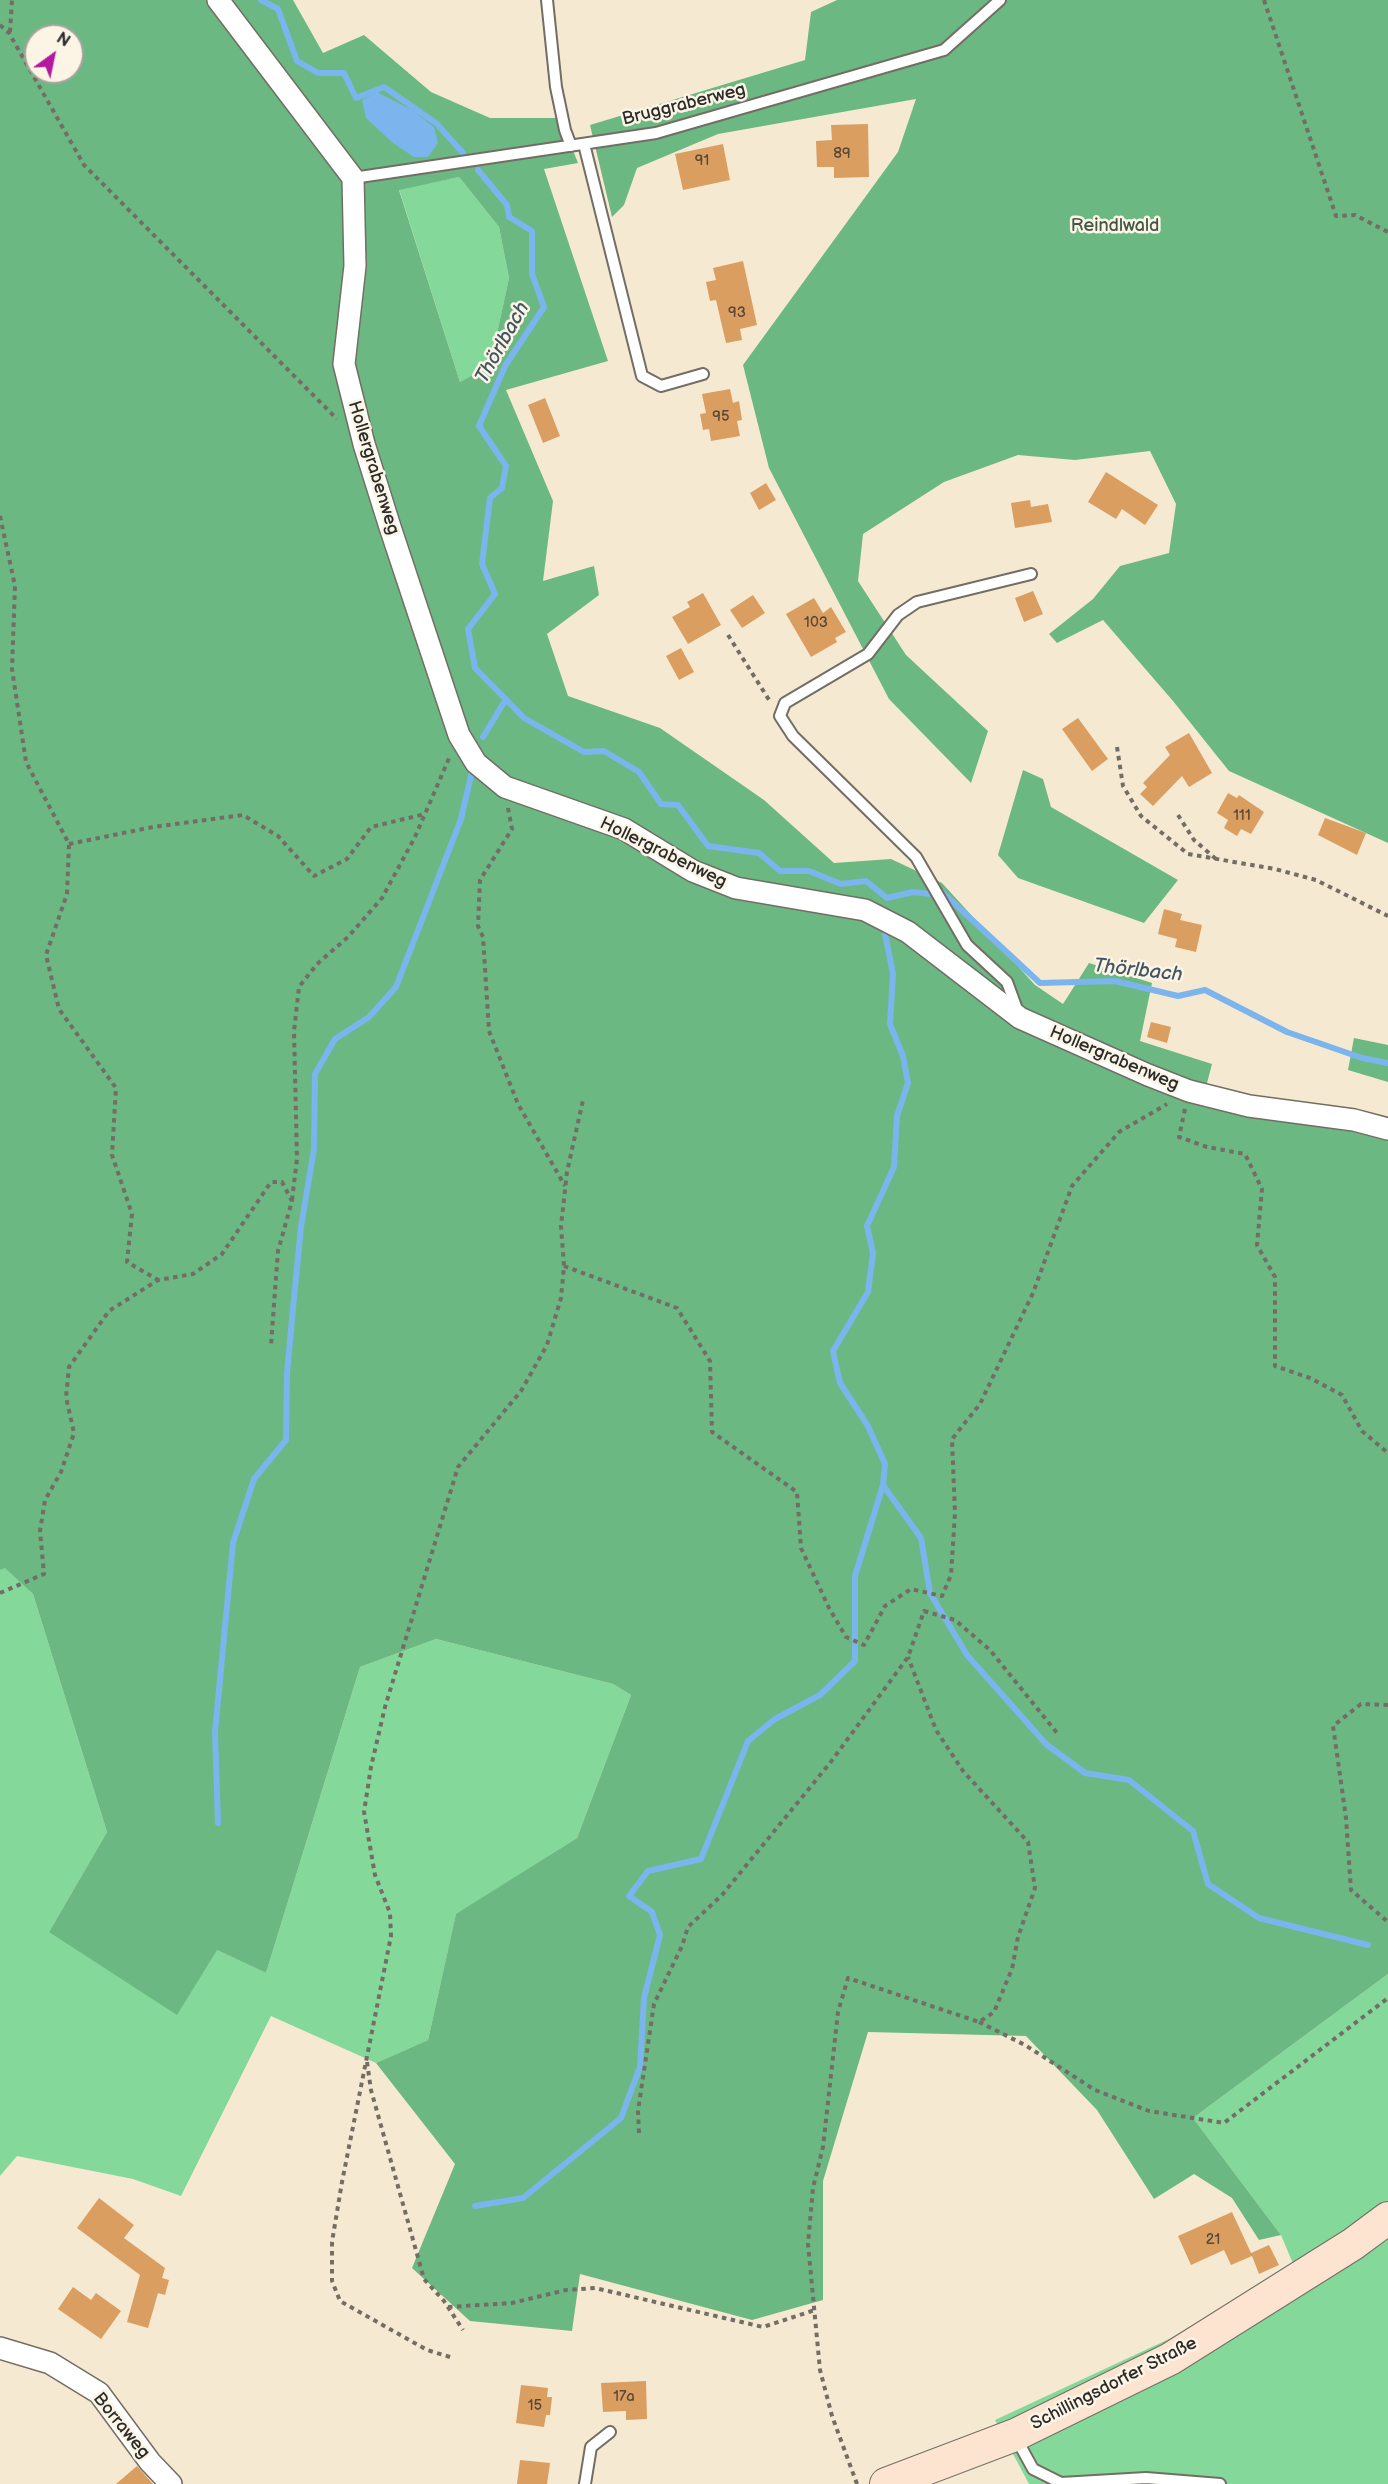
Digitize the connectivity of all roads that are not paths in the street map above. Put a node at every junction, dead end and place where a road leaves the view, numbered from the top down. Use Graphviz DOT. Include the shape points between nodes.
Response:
graph roads {
  1 [pos="218,0"];
  2 [pos="547,0"];
  3 [pos="1000,0"];
  4 [pos="584,144"];
  5 [pos="571,146"];
  6 [pos="353,178"];
  7 [pos="703,374"];
  8 [pos="1030,574"];
  9 [pos="1020,1018"];
  10 [pos="1388,1129"];
  11 [pos="1388,2218"];
  12 [pos="0,2348"];
  13 [pos="610,2432"];
  14 [pos="1015,2435"];
  15 [pos="171,2484"];
  16 [pos="585,2484"];
  17 [pos="886,2484"];
  18 [pos="1220,2484"];
  1 -- 6 [label="street"];
  2 -- 5 [label="lane" via="556,87"];
  3 -- 4 [label="lane, Bruggraberweg" via="944,50 656,133"];
  4 -- 5 [label="lane, Bruggraberweg"];
  4 -- 7 [label="lane" via="642,376 661,386"];
  5 -- 6 [label="lane, Bruggraberweg"];
  6 -- 9 [label="street, Hollergrabenweg" via="355,266 344,364 364,444 459,735 476,763 505,787 624,829 693,871 736,888 865,910 908,932"];
  8 -- 9 [label="lane" via="917,602 898,615 868,654 785,703 780,716 793,736 916,857 967,945 1007,982"];
  9 -- 10 [label="street, Hollergrabenweg" via="1189,1091 1249,1106 1354,1120"];
  11 -- 14 [label="main road, Schillingsdorfer Straße" via="1170,2359"];
  12 -- 15 [label="street, Borraweg" via="50,2363 99,2393"];
  13 -- 16 [label="lane" via="591,2446"];
  14 -- 17 [label="main road, Schillingsdorfer Straße"];
  14 -- 18 [label="lane" via="1033,2469 1061,2483 1146,2478"];
}
